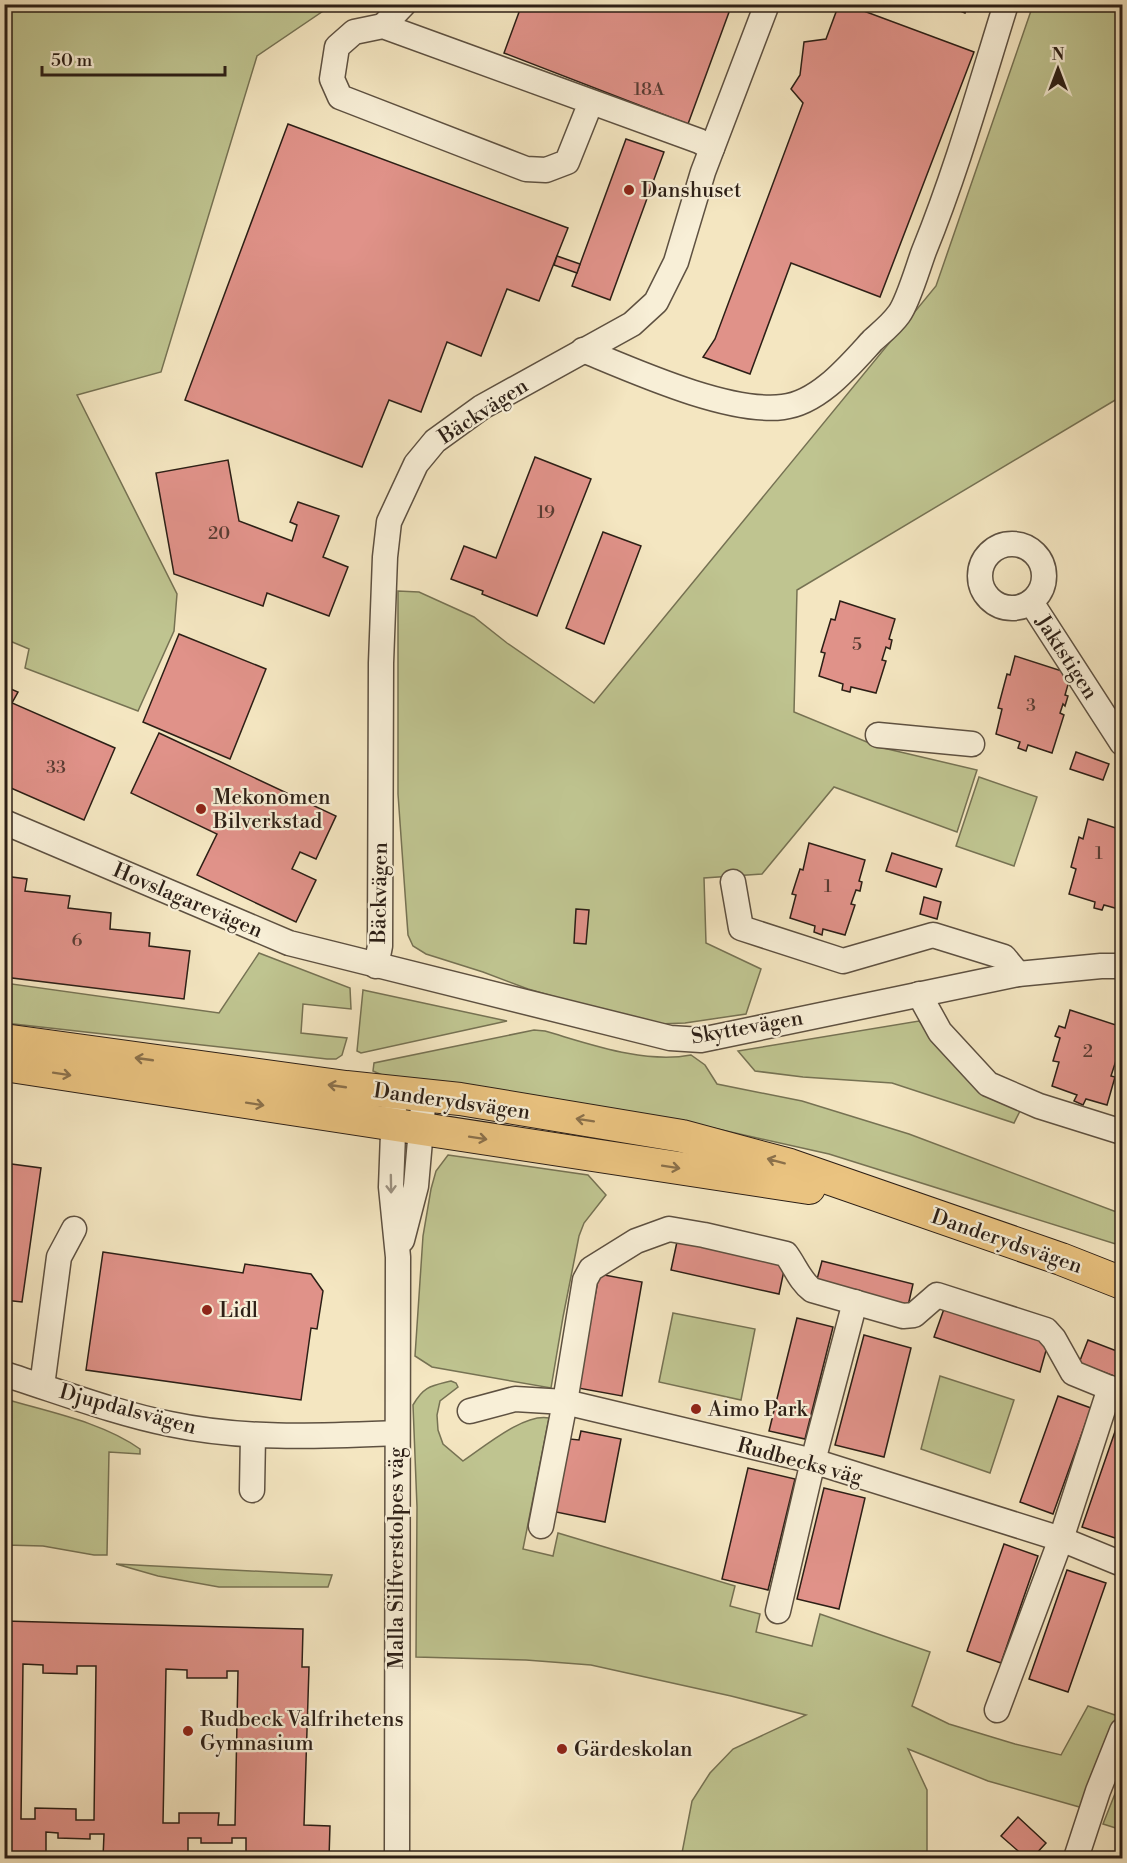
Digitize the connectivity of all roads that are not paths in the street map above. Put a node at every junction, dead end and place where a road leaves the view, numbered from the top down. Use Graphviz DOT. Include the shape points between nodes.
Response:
graph roads {
  1 [pos="404,4"];
  2 [pos="767,4"];
  3 [pos="1006,4"];
  4 [pos="384,26"];
  5 [pos="591,102"];
  6 [pos="712,148"];
  7 [pos="583,350"];
  8 [pos="1031,602"];
  9 [pos="878,735"];
  10 [pos="1122,743"];
  11 [pos="972,744"];
  12 [pos="4,822"];
  13 [pos="733,882"];
  14 [pos="376,966"];
  15 [pos="1122,966"];
  16 [pos="1018,974"];
  17 [pos="919,994"];
  18 [pos="4,1040"];
  19 [pos="4,1065"];
  20 [pos="409,1094"];
  21 [pos="406,1127"];
  22 [pos="1122,1132"];
  23 [pos="890,1201"];
  24 [pos="74,1229"];
  25 [pos="1122,1283"];
  26 [pos="855,1302"];
  27 [pos="4,1374"];
  28 [pos="42,1386"];
  29 [pos="1116,1391"];
  30 [pos="565,1402"];
  31 [pos="470,1412"];
  32 [pos="397,1433"];
  33 [pos="253,1436"];
  34 [pos="813,1461"];
  35 [pos="252,1490"];
  36 [pos="541,1526"];
  37 [pos="1061,1539"];
  38 [pos="1122,1564"];
  39 [pos="778,1611"];
  40 [pos="998,1710"];
  41 [pos="1122,1731"];
  42 [pos="397,1858"];
  43 [pos="1076,1858"];
  1 -- 4 [label="street"];
  2 -- 6 [label="street, Bäckvägen"];
  3 -- 7 [label="street" via="945,199 900,313 837,379 812,396 785,407 754,406 642,375"];
  4 -- 5 [label="street"];
  4 -- 5 [label="street" via="354,32 337,47 332,79 340,97 526,169 546,170 567,162"];
  5 -- 6 [label="street"];
  6 -- 7 [label="street, Bäckvägen" via="676,262 656,303 632,324"];
  7 -- 14 [label="street, Bäckvägen" via="482,407 435,441 416,464 389,522 384,557 380,946"];
  8 -- 10 [label="street, Jaktstigen"];
  9 -- 11 [label="street"];
  12 -- 14 [label="street, Hovslagarevägen" via="289,943"];
  13 -- 16 [label="street" via="741,928 843,961 933,935 1004,957"];
  14 -- 17 [label="street, Skyttevägen" via="680,1039 701,1040"];
  15 -- 16 [label="street, Skyttevägen"];
  16 -- 17 [label="street, Skyttevägen"];
  17 -- 22 [label="street" via="940,1032 988,1084 1039,1106"];
  20 -- 18 [label="main road, Danderydsvägen, one-way"];
  19 -- 21 [label="main road, Danderydsvägen, one-way"];
  20 -- 21 [label="street, Malla Silfverstolpes väg"];
  23 -- 20 [label="main road, Danderydsvägen, one-way" via="790,1164 682,1136"];
  21 -- 23 [label="main road, Danderydsvägen, one-way"];
  21 -- 32 [label="street, Malla Silfverstolpes väg" via="391,1187 398,1257"];
  23 -- 25 [label="main road, Danderydsvägen"];
  24 -- 28 [label="street" via="59,1257"];
  26 -- 29 [label="street" via="903,1316 914,1315 937,1296 1046,1330 1073,1373"];
  26 -- 30 [label="street" via="812,1290 786,1254 669,1229 636,1241 591,1269 585,1280"];
  26 -- 34 [label="street"];
  27 -- 28 [label="street, Djupdalsvägen"];
  28 -- 33 [label="street, Djupdalsvägen" via="170,1424"];
  29 -- 37 [label="street"];
  30 -- 31 [label="street, Rudbecks väg" via="515,1399"];
  30 -- 34 [label="street, Rudbecks väg"];
  30 -- 36 [label="street"];
  32 -- 33 [label="street, Djupdalsvägen"];
  32 -- 42 [label="street, Malla Silfverstolpes väg"];
  33 -- 35 [label="street"];
  34 -- 37 [label="street, Rudbecks väg"];
  34 -- 39 [label="street"];
  37 -- 38 [label="street, Rudbecks väg"];
  37 -- 40 [label="street"];
  41 -- 43 [label="street"];
}
